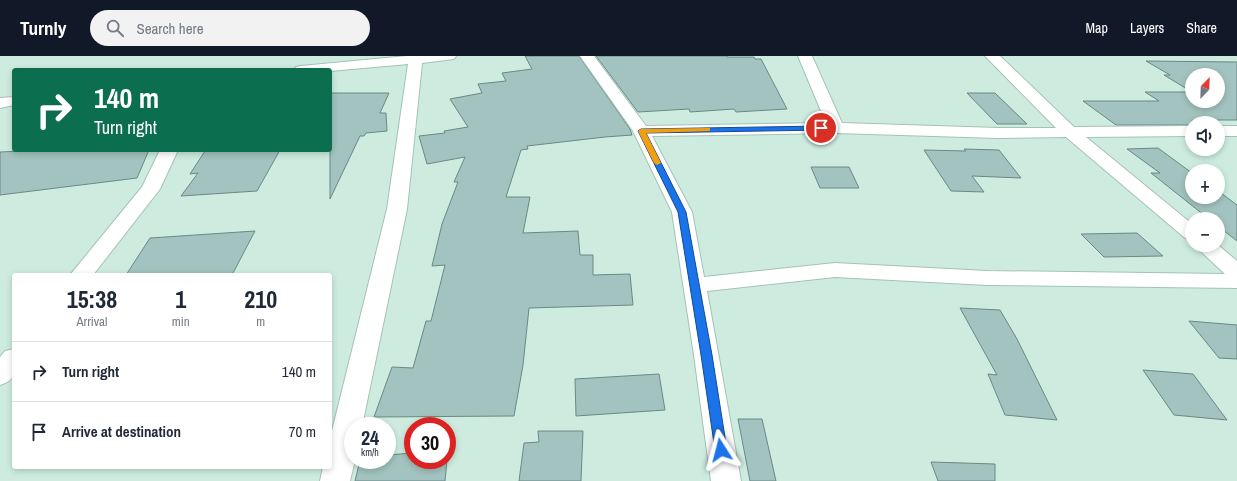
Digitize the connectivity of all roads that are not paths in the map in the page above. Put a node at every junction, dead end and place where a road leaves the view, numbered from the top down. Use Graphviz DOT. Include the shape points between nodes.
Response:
graph roads {
  1 [pos="448,56"];
  2 [pos="587,56"];
  3 [pos="805,56"];
  4 [pos="992,56"];
  5 [pos="416,58"];
  6 [pos="320,68"];
  7 [pos="12,101"];
  8 [pos="0,102"];
  9 [pos="836,128"];
  10 [pos="641,131"];
  11 [pos="1225,131"];
  12 [pos="1237,131"];
  13 [pos="1070,132"];
  14 [pos="1185,132"];
  15 [pos="168,152"];
  16 [pos="1185,228"];
  17 [pos="1213,252"];
  18 [pos="1235,270"];
  19 [pos="83,273"];
  20 [pos="694,285"];
  21 [pos="12,360"];
  22 [pos="0,375"];
  23 [pos="335,481"];
  24 [pos="726,481"];
  1 -- 5 [label="street"];
  2 -- 10 [label="street"];
  3 -- 9 [label="street"];
  4 -- 13 [label="street"];
  5 -- 6 [label="street"];
  5 -- 23 [label="street" via="397,209"];
  7 -- 8 [label="street"];
  9 -- 10 [label="street"];
  9 -- 13 [label="street" via="998,133"];
  10 -- 20 [label="street" via="682,212"];
  11 -- 12 [label="street"];
  13 -- 14 [label="street"];
  13 -- 16 [label="street"];
  15 -- 19 [label="street" via="151,189"];
  17 -- 18 [label="street"];
  18 -- 20 [label="street" via="987,278 835,270"];
  20 -- 24 [label="street"];
  21 -- 22 [label="street"];
}
